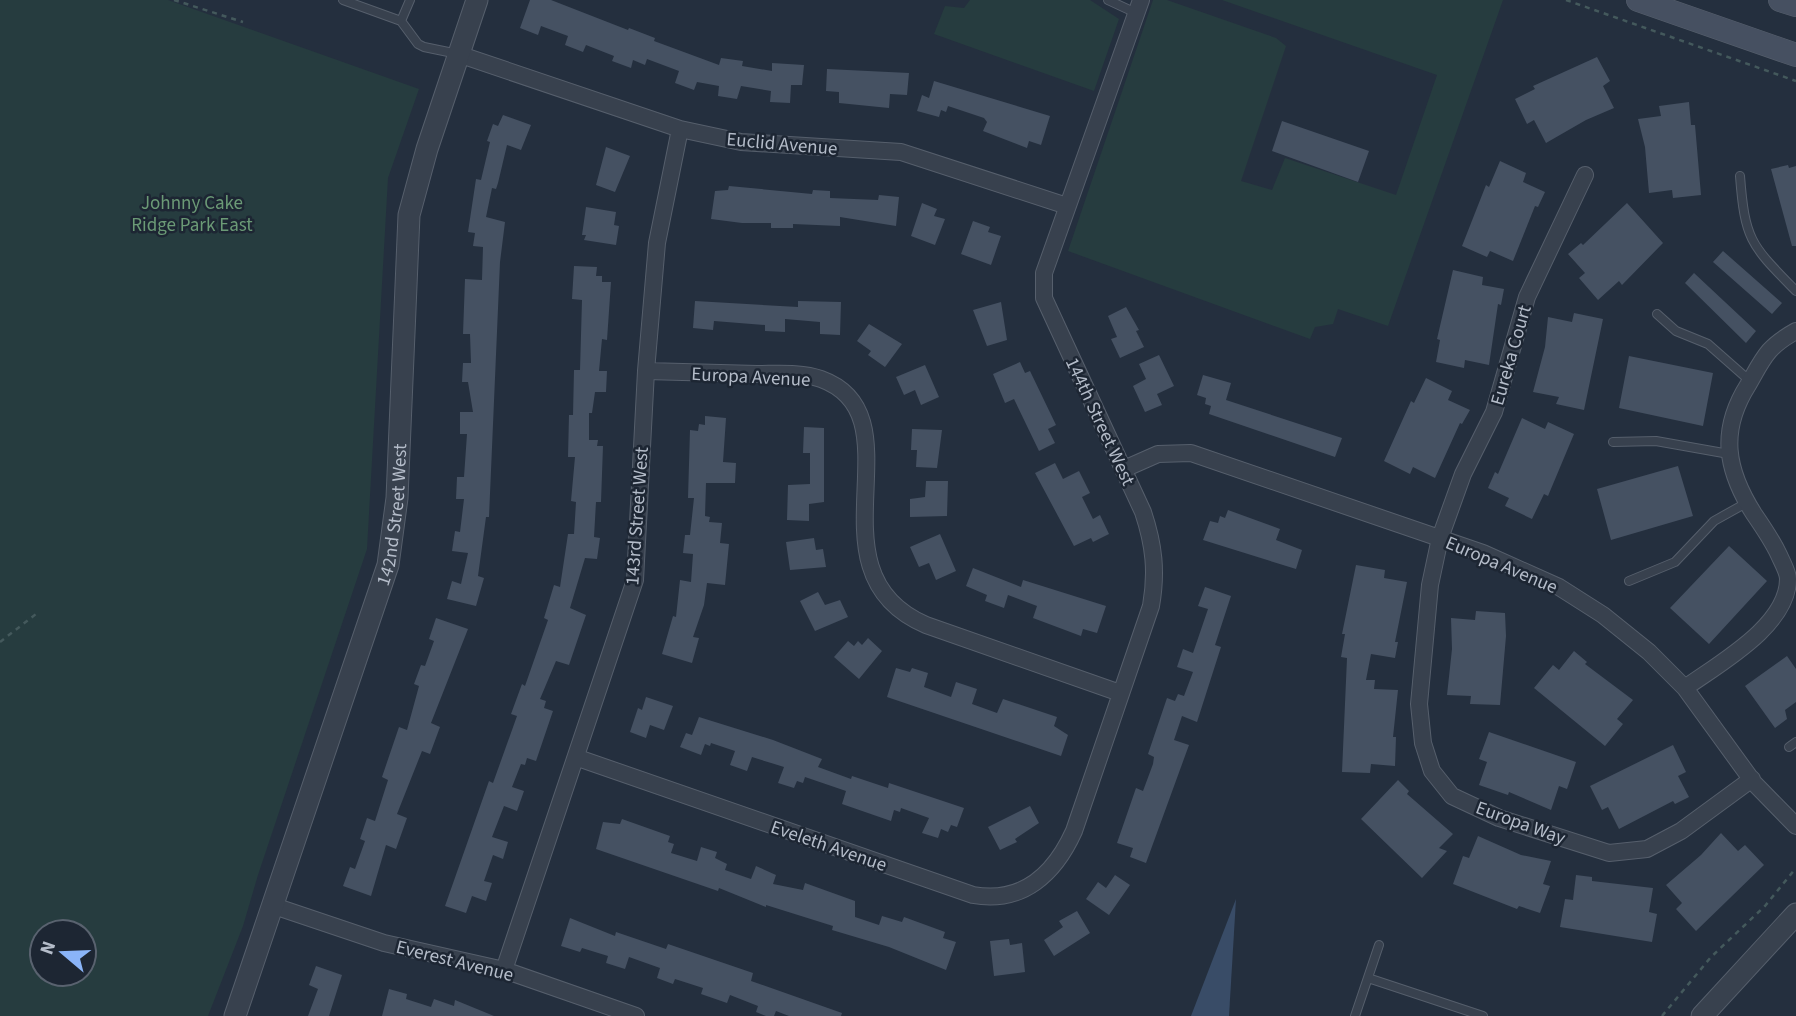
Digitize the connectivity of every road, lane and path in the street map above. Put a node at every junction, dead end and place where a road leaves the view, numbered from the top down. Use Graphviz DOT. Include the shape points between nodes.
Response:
graph roads {
  1 [pos="174,0"];
  2 [pos="343,0"];
  3 [pos="410,0"];
  4 [pos="477,0"];
  5 [pos="1108,0"];
  6 [pos="1566,0"];
  7 [pos="1638,0"];
  8 [pos="1780,0"];
  9 [pos="1796,5"];
  10 [pos="1139,6"];
  11 [pos="401,21"];
  12 [pos="243,22"];
  13 [pos="458,54"];
  14 [pos="1796,55"];
  15 [pos="1796,81"];
  16 [pos="680,129"];
  17 [pos="1585,175"];
  18 [pos="1740,176"];
  19 [pos="1067,206"];
  20 [pos="1796,290"];
  21 [pos="1657,314"];
  22 [pos="1796,331"];
  23 [pos="646,371"];
  24 [pos="1750,381"];
  25 [pos="1613,442"];
  26 [pos="1729,454"];
  27 [pos="1124,469"];
  28 [pos="1748,502"];
  29 [pos="1440,538"];
  30 [pos="1792,580"];
  31 [pos="1629,581"];
  32 [pos="36,614"];
  33 [pos="0,642"];
  34 [pos="1685,688"];
  35 [pos="1120,693"];
  36 [pos="578,758"];
  37 [pos="1752,779"];
  38 [pos="1796,826"];
  39 [pos="1067,847"];
  40 [pos="1796,868"];
  41 [pos="274,906"];
  42 [pos="1796,914"];
  43 [pos="1379,944"];
  44 [pos="504,970"];
  45 [pos="1368,978"];
  46 [pos="236,1016"];
  47 [pos="636,1016"];
  48 [pos="1356,1016"];
  49 [pos="1483,1016"];
  50 [pos="1662,1016"];
  51 [pos="1702,1016"];
  1 -- 12 [label="path"];
  2 -- 11 [label="lane"];
  3 -- 11 [label="lane"];
  4 -- 13 [label="street, 142nd Street West"];
  5 -- 10 [label="lane"];
  6 -- 15 [label="path"];
  7 -- 14 [label="main road"];
  8 -- 9 [label="main road"];
  10 -- 19 [label="street, 144th Street West"];
  11 -- 13 [label="lane" via="418,44"];
  13 -- 16 [label="street, Euclid Avenue"];
  13 -- 41 [label="street, 142nd Street West" via="409,215 397,498 388,565"];
  16 -- 19 [label="street, Euclid Avenue" via="741,142 901,152"];
  16 -- 23 [label="street, 143rd Street West" via="657,243"];
  17 -- 29 [label="street, Eureka Court" via="1527,297 1494,412 1463,474"];
  18 -- 20 [label="lane" via="1743,222 1753,244"];
  19 -- 27 [label="street, 144th Street West" via="1044,274 1044,298"];
  21 -- 24 [label="lane" via="1676,331 1709,344"];
  22 -- 24 [label="street" via="1773,344"];
  23 -- 35 [label="street, Europa Avenue" via="805,375 832,384 853,401 864,423 864,546 871,573 885,595 926,625"];
  23 -- 36 [label="street, 143rd Street West" via="635,580"];
  24 -- 26 [label="street" via="1740,397 1727,443"];
  25 -- 26 [label="lane" via="1656,442"];
  26 -- 28 [label="street"];
  27 -- 29 [label="street, Europa Avenue" via="1158,454 1191,453"];
  27 -- 35 [label="street, 144th Street West" via="1151,536 1156,570 1151,606"];
  28 -- 30 [label="street"];
  28 -- 31 [label="lane" via="1714,521 1675,562"];
  29 -- 34 [label="street, Europa Avenue" via="1559,587 1623,629"];
  29 -- 37 [label="street, Europa Way" via="1430,585 1419,704 1423,743 1432,771 1452,796 1499,818 1609,853 1647,849 1681,831"];
  30 -- 34 [label="street" via="1780,607 1760,633"];
  32 -- 33 [label="path"];
  34 -- 37 [label="street, Europa Avenue"];
  35 -- 39 [label="street, 144th Street West"];
  36 -- 39 [label="street, Eveleth Avenue" via="985,897 1014,893 1040,881"];
  36 -- 44 [label="street, 143rd Street West"];
  37 -- 38 [label="street, Europa Avenue"];
  40 -- 50 [label="path"];
  41 -- 44 [label="street, Everest Avenue" via="384,943"];
  41 -- 46 [label="street, 142nd Street West"];
  42 -- 51 [label="street"];
  43 -- 45 [label="lane"];
  44 -- 47 [label="street, Everest Avenue"];
  45 -- 48 [label="lane"];
  45 -- 49 [label="lane"];
}
